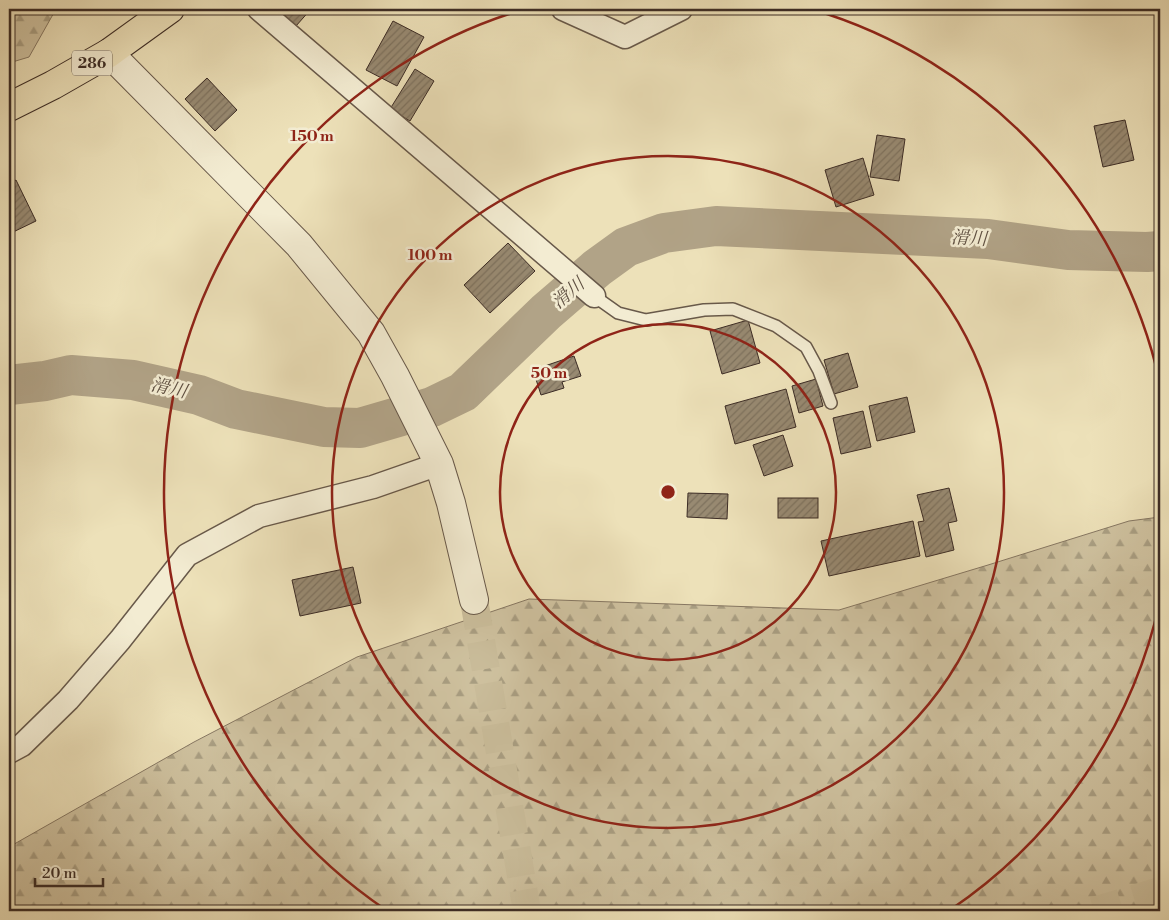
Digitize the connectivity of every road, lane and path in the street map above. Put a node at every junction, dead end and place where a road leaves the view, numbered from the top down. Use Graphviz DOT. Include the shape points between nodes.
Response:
graph roads {
  1 [pos="170,9"];
  2 [pos="258,9"];
  3 [pos="563,9"];
  4 [pos="681,9"];
  5 [pos="109,53"];
  6 [pos="9,107"];
  7 [pos="594,296"];
  8 [pos="831,403"];
  9 [pos="435,454"];
  10 [pos="474,600"];
  11 [pos="9,752"];
  1 -- 5 [label="highway, 286"];
  2 -- 7 [label="street"];
  3 -- 4 [label="street" via="625,38"];
  5 -- 6 [label="highway, 286"];
  5 -- 9 [label="street" via="299,245 371,333"];
  7 -- 8 [label="lane" via="618,313 646,320 704,310 733,309 776,326 806,347"];
  9 -- 10 [label="street" via="451,503"];
  9 -- 11 [label="street" via="373,487 259,516 187,555 68,700 22,746"];
}
